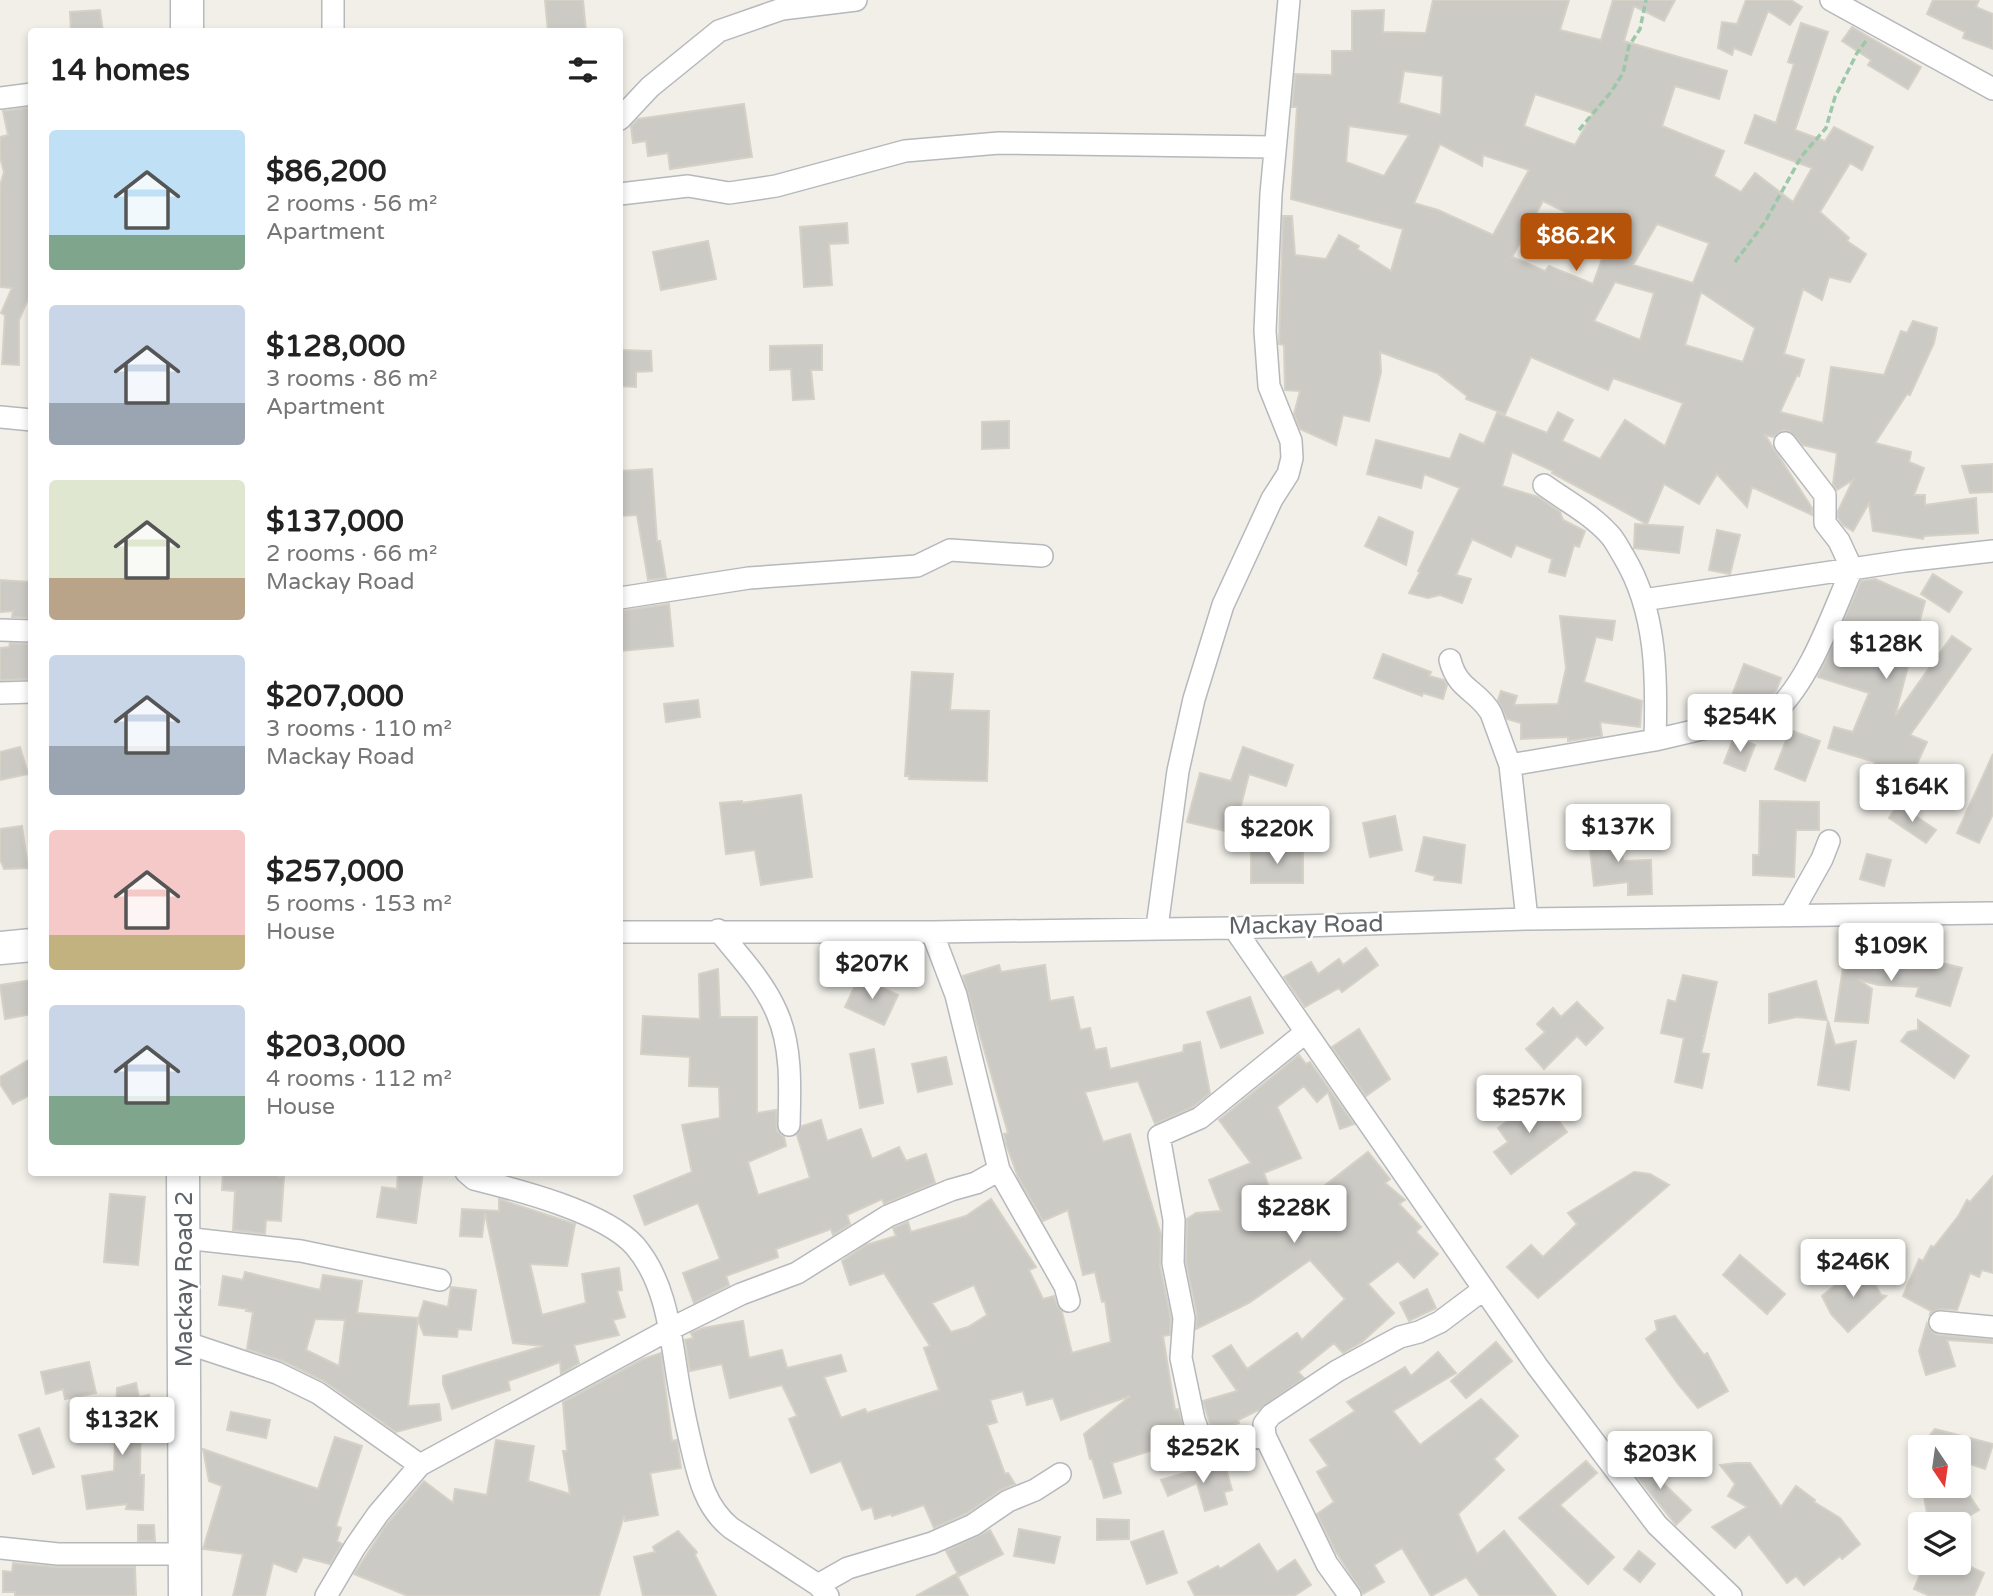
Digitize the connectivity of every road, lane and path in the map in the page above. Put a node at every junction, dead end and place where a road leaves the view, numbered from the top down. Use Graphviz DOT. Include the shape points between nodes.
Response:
graph roads {
  1 [pos="187,0"];
  2 [pos="332,0"];
  3 [pos="856,0"];
  4 [pos="1289,0"];
  5 [pos="1646,0"];
  6 [pos="1831,0"];
  7 [pos="1878,26"];
  8 [pos="187,28"];
  9 [pos="333,28"];
  10 [pos="1993,89"];
  11 [pos="28,94"];
  12 [pos="0,98"];
  13 [pos="623,116"];
  14 [pos="1579,130"];
  15 [pos="1275,147"];
  16 [pos="623,194"];
  17 [pos="1735,262"];
  18 [pos="0,417"];
  19 [pos="28,420"];
  20 [pos="1785,443"];
  21 [pos="1544,485"];
  22 [pos="1993,551"];
  23 [pos="1042,556"];
  24 [pos="1852,569"];
  25 [pos="623,598"];
  26 [pos="1643,600"];
  27 [pos="0,629"];
  28 [pos="28,631"];
  29 [pos="1450,660"];
  30 [pos="28,692"];
  31 [pos="0,693"];
  32 [pos="1655,740"];
  33 [pos="1510,765"];
  34 [pos="1829,841"];
  35 [pos="1993,914"];
  36 [pos="1790,916"];
  37 [pos="1527,919"];
  38 [pos="1157,927"];
  39 [pos="1234,928"];
  40 [pos="718,930"];
  41 [pos="623,932"];
  42 [pos="932,932"];
  43 [pos="28,945"];
  44 [pos="0,948"];
  45 [pos="1306,1032"];
  46 [pos="789,1125"];
  47 [pos="999,1170"];
  48 [pos="184,1176"];
  49 [pos="471,1176"];
  50 [pos="184,1238"];
  51 [pos="440,1280"];
  52 [pos="1484,1289"];
  53 [pos="1069,1301"];
  54 [pos="1940,1322"];
  55 [pos="1993,1327"];
  56 [pos="670,1329"];
  57 [pos="184,1342"];
  58 [pos="1265,1436"];
  59 [pos="420,1465"];
  60 [pos="1060,1474"];
  61 [pos="0,1548"];
  62 [pos="185,1554"];
  63 [pos="823,1591"];
  64 [pos="185,1596"];
  65 [pos="326,1596"];
  66 [pos="1350,1596"];
  67 [pos="1731,1596"];
  1 -- 8 [label="street"];
  2 -- 9 [label="street"];
  3 -- 13 [label="street" via="782,9 719,31 650,87"];
  4 -- 15 [label="street"];
  5 -- 14 [label="path" via="1623,73"];
  6 -- 7 [label="street"];
  7 -- 10 [label="street"];
  7 -- 17 [label="path" via="1857,53 1835,97 1826,128 1801,157 1765,222"];
  11 -- 12 [label="street"];
  15 -- 16 [label="street" via="999,143 905,151 776,186 729,193 688,186"];
  15 -- 38 [label="street" via="1266,364 1269,386 1291,441 1292,458 1223,605 1194,699 1178,771"];
  18 -- 19 [label="street"];
  20 -- 24 [label="street" via="1825,495 1825,523"];
  21 -- 26 [label="street" via="1611,535"];
  22 -- 24 [label="street"];
  23 -- 25 [label="street" via="950,550 916,566 749,578"];
  24 -- 26 [label="street"];
  24 -- 32 [label="street" via="1813,655 1789,699 1775,712"];
  26 -- 32 [label="street" via="1654,655"];
  27 -- 28 [label="street"];
  29 -- 33 [label="street" via="1456,679 1491,713"];
  30 -- 31 [label="street"];
  32 -- 33 [label="street"];
  33 -- 37 [label="street"];
  34 -- 36 [label="street"];
  35 -- 36 [label="street, Mackay Road"];
  36 -- 37 [label="street, Mackay Road"];
  37 -- 39 [label="street, Mackay Road"];
  38 -- 39 [label="street, Mackay Road"];
  38 -- 42 [label="street, Mackay Road"];
  39 -- 45 [label="street"];
  40 -- 41 [label="street, Mackay Road"];
  40 -- 42 [label="street, Mackay Road"];
  40 -- 46 [label="street" via="761,985 780,1020 789,1062"];
  42 -- 47 [label="street" via="956,995"];
  43 -- 44 [label="street"];
  45 -- 52 [label="street"];
  45 -- 58 [label="street" via="1200,1118 1159,1136 1184,1318 1181,1359 1194,1420 1208,1446"];
  47 -- 53 [label="street" via="1065,1286"];
  47 -- 56 [label="street" via="888,1216 797,1273"];
  48 -- 50 [label="street, Mackay Road 2"];
  49 -- 56 [label="street" via="583,1212 634,1244 654,1277"];
  50 -- 51 [label="street" via="301,1251"];
  50 -- 57 [label="street, Mackay Road 2"];
  52 -- 58 [label="street" via="1440,1322 1400,1337 1337,1371 1271,1415 1264,1424"];
  52 -- 67 [label="street" via="1536,1366 1657,1525"];
  54 -- 55 [label="street"];
  56 -- 59 [label="street"];
  56 -- 63 [label="street" via="699,1476 710,1505 731,1528"];
  57 -- 59 [label="street" via="277,1373 318,1393"];
  57 -- 62 [label="street, Mackay Road 2"];
  58 -- 66 [label="street" via="1327,1564"];
  59 -- 65 [label="street" via="378,1514"];
  60 -- 63 [label="street" via="973,1525 932,1543 848,1568"];
  61 -- 62 [label="street" via="58,1554"];
  62 -- 64 [label="street, Mackay Road 2"];
}
